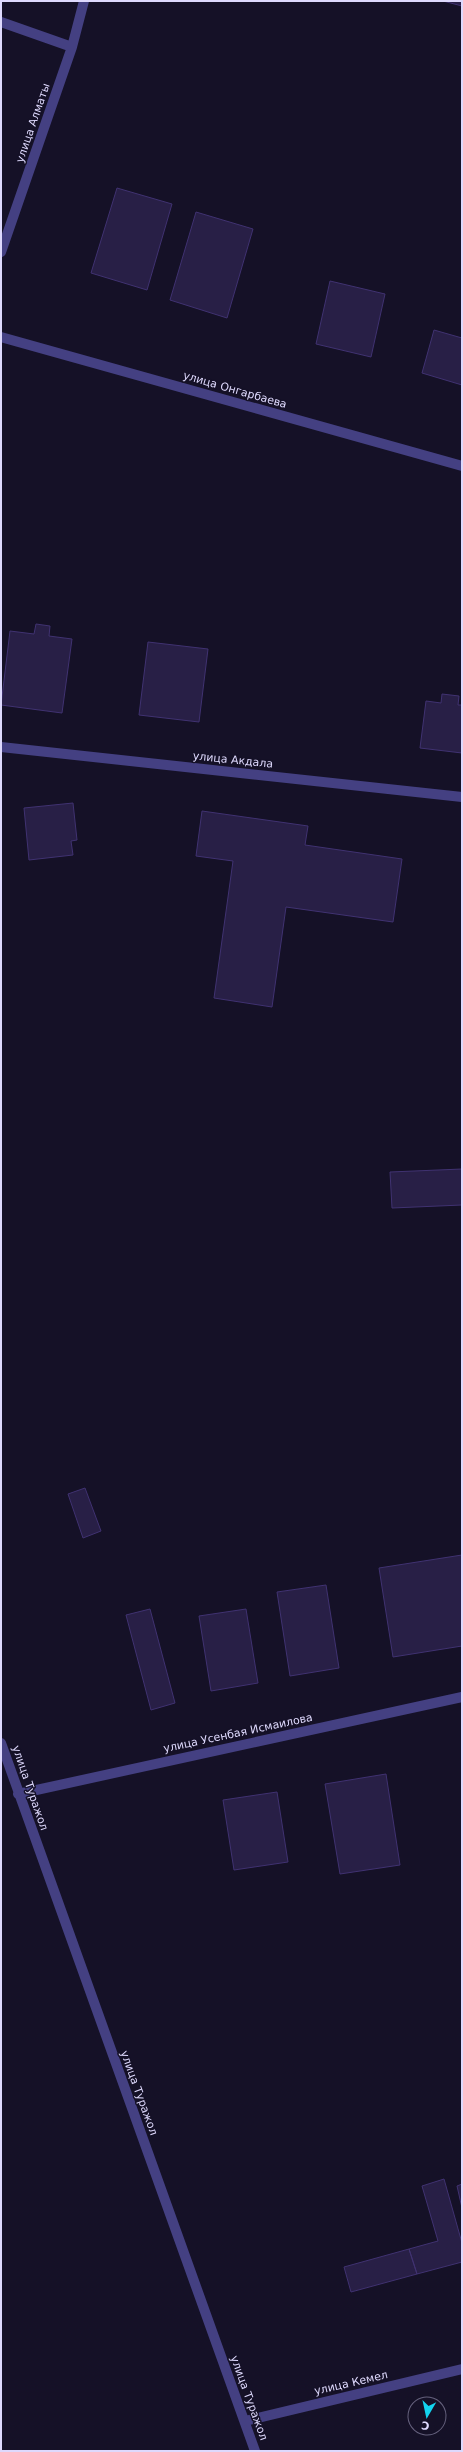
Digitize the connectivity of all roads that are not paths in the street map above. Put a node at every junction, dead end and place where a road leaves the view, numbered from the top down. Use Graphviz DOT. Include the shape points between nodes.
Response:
graph roads {
  1 [pos="84,1"];
  2 [pos="1,22"];
  3 [pos="72,47"];
  4 [pos="1,252"];
  5 [pos="1,337"];
  6 [pos="462,466"];
  7 [pos="1,747"];
  8 [pos="462,798"];
  9 [pos="462,1697"];
  10 [pos="1,1742"];
  11 [pos="18,1794"];
  12 [pos="462,2369"];
  13 [pos="245,2421"];
  14 [pos="255,2451"];
  1 -- 3 [label="street, улица Алматы"];
  2 -- 3 [label="street"];
  3 -- 4 [label="street, улица Алматы"];
  5 -- 6 [label="street, улица Онгарбаева"];
  7 -- 8 [label="street, улица Акдала"];
  9 -- 11 [label="street, улица Усенбая Исмаилова"];
  10 -- 11 [label="street, улица Туражол"];
  11 -- 13 [label="street, улица Туражол"];
  12 -- 13 [label="street, улица Кемел"];
  13 -- 14 [label="street, улица Туражол"];
}
